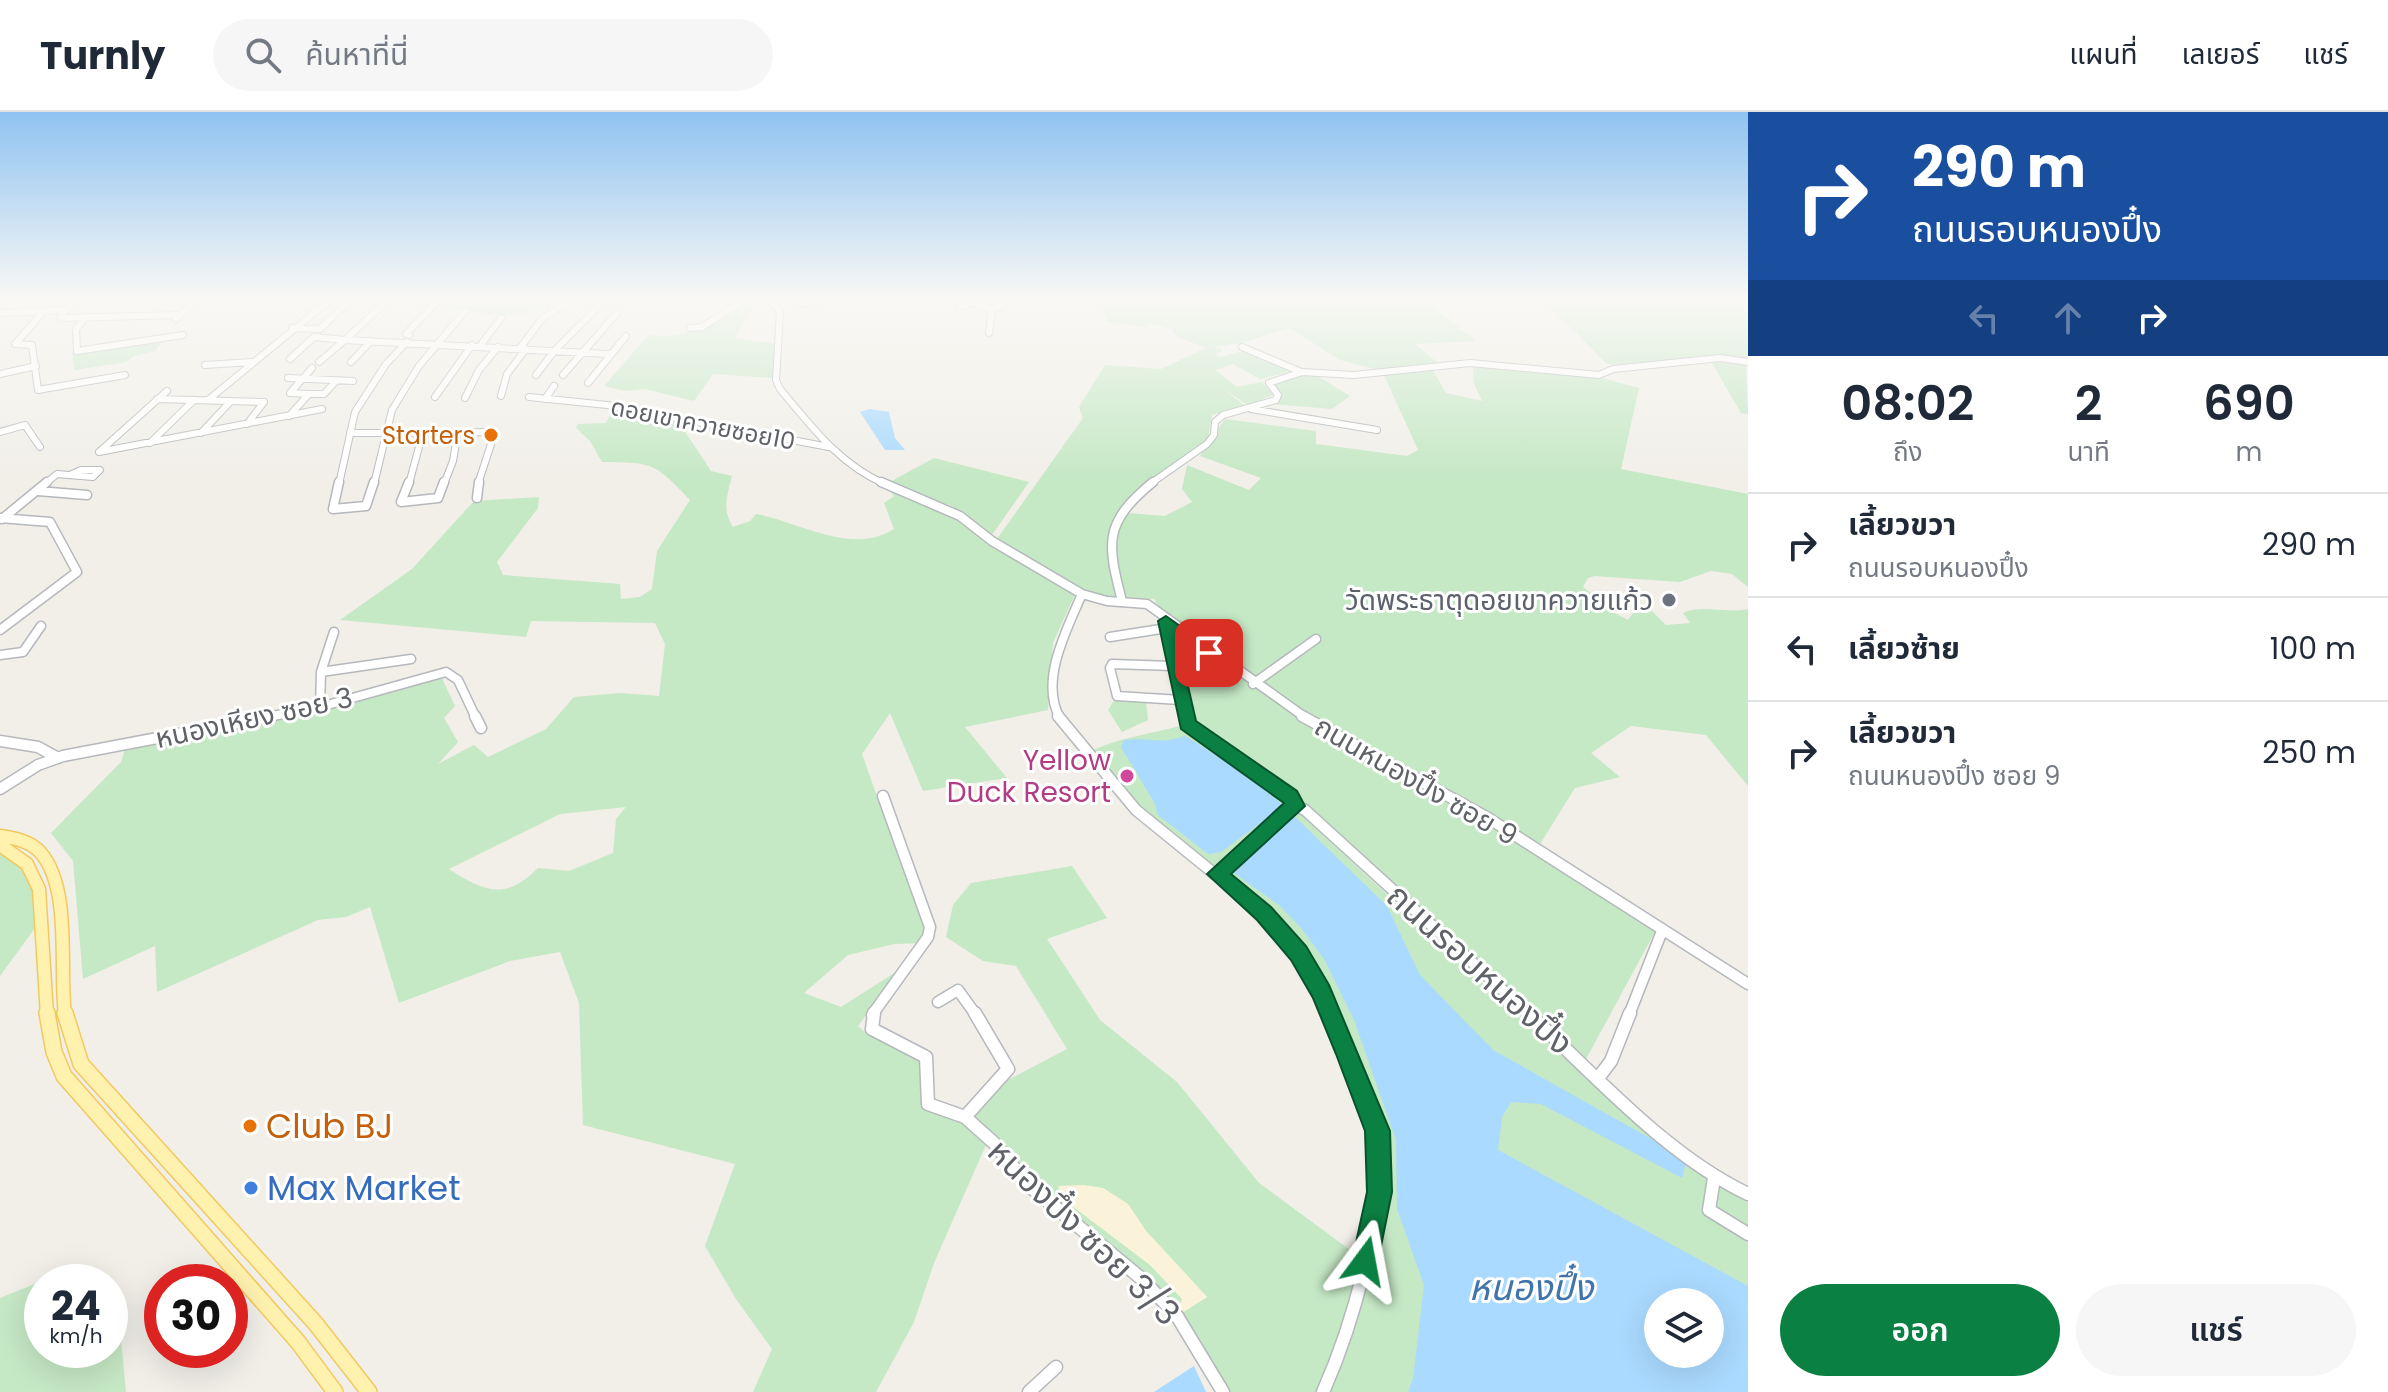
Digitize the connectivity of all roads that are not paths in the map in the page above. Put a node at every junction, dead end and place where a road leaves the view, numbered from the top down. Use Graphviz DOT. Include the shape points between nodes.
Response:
graph roads {
  1 [pos="35,359"];
  2 [pos="256,359"];
  3 [pos="323,359"];
  4 [pos="354,359"];
  5 [pos="390,359"];
  6 [pos="425,359"];
  7 [pos="462,359"];
  8 [pos="488,359"];
  9 [pos="516,359"];
  10 [pos="548,359"];
  11 [pos="576,359"];
  12 [pos="605,359"];
  13 [pos="777,359"];
  14 [pos="1270,359"];
  15 [pos="1713,359"];
  16 [pos="1725,359"];
  17 [pos="252,362"];
  18 [pos="319,362"];
  19 [pos="351,362"];
  20 [pos="1748,362"];
  21 [pos="205,365"];
  22 [pos="36,366"];
  23 [pos="312,368"];
  24 [pos="1302,372"];
  25 [pos="0,374"];
  26 [pos="125,375"];
  27 [pos="536,375"];
  28 [pos="563,375"];
  29 [pos="288,378"];
  30 [pos="303,379"];
  31 [pos="336,381"];
  32 [pos="353,381"];
  33 [pos="588,383"];
  34 [pos="554,386"];
  35 [pos="167,391"];
  36 [pos="309,394"];
  37 [pos="501,396"];
  38 [pos="435,397"];
  39 [pos="529,397"];
  40 [pos="465,398"];
  41 [pos="157,399"];
  42 [pos="545,399"];
  43 [pos="194,400"];
  44 [pos="208,400"];
  45 [pos="231,401"];
  46 [pos="1248,408"];
  47 [pos="322,409"];
  48 [pos="289,416"];
  49 [pos="247,424"];
  50 [pos="1377,430"];
  51 [pos="458,431"];
  52 [pos="0,432"];
  53 [pos="423,432"];
  54 [pos="201,433"];
  55 [pos="350,433"];
  56 [pos="386,433"];
  57 [pos="150,443"];
  58 [pos="40,447"];
  59 [pos="829,447"];
  60 [pos="70,475"];
  61 [pos="38,491"];
  62 [pos="87,495"];
  63 [pos="476,495"];
  64 [pos="1,519"];
  65 [pos="1082,594"];
  66 [pos="1122,601"];
  67 [pos="1166,624"];
  68 [pos="41,626"];
  69 [pos="0,630"];
  70 [pos="334,632"];
  71 [pos="1110,637"];
  72 [pos="1316,639"];
  73 [pos="0,655"];
  74 [pos="411,659"];
  75 [pos="1173,666"];
  76 [pos="321,672"];
  77 [pos="1253,684"];
  78 [pos="1180,700"];
  79 [pos="320,707"];
  80 [pos="481,728"];
  81 [pos="0,741"];
  82 [pos="58,758"];
  83 [pos="0,789"];
  84 [pos="883,796"];
  85 [pos="1296,806"];
  86 [pos="0,836"];
  87 [pos="0,845"];
  88 [pos="1217,874"];
  89 [pos="55,882"];
  90 [pos="39,889"];
  91 [pos="1662,931"];
  92 [pos="1748,984"];
  93 [pos="938,1002"];
  94 [pos="1599,1077"];
  95 [pos="965,1117"];
  96 [pos="1714,1178"];
  97 [pos="1748,1194"];
  98 [pos="1748,1234"];
  99 [pos="1056,1367"];
  100 [pos="335,1392"];
  101 [pos="369,1392"];
  102 [pos="1029,1392"];
  103 [pos="1223,1392"];
  104 [pos="1323,1392"];
  1 -- 22 [label="street"];
  2 -- 17 [label="street"];
  3 -- 18 [label="street"];
  4 -- 19 [label="street"];
  5 -- 55 [label="street" via="355,412"];
  6 -- 56 [label="street" via="392,410"];
  7 -- 38 [label="street"];
  8 -- 40 [label="street"];
  9 -- 37 [label="street"];
  10 -- 27 [label="street"];
  11 -- 28 [label="street"];
  12 -- 33 [label="street"];
  13 -- 59 [label="street" via="780,389"];
  14 -- 24 [label="street"];
  15 -- 24 [label="street" via="1599,375 1470,363 1354,375"];
  16 -- 20 [label="street"];
  17 -- 21 [label="street"];
  17 -- 44 [label="street"];
  22 -- 25 [label="street"];
  22 -- 26 [label="street" via="38,390"];
  23 -- 30 [label="street"];
  24 -- 46 [label="street" via="1269,383 1276,400"];
  29 -- 30 [label="street"];
  30 -- 31 [label="street"];
  30 -- 36 [label="street" via="290,393"];
  31 -- 32 [label="street"];
  31 -- 36 [label="street" via="324,394"];
  34 -- 42 [label="street"];
  35 -- 41 [label="street"];
  36 -- 48 [label="street"];
  39 -- 42 [label="street, ดอยเขาควายซอย10"];
  41 -- 43 [label="street"];
  41 -- 57 [label="street" via="99,452"];
  42 -- 59 [label="street, ดอยเขาควายซอย10" via="607,405"];
  43 -- 44 [label="street"];
  43 -- 57 [label="street"];
  44 -- 45 [label="street"];
  45 -- 49 [label="street" via="264,402"];
  45 -- 54 [label="street"];
  46 -- 50 [label="street"];
  46 -- 66 [label="street" via="1223,415 1207,444 1143,490 1117,518 1110,549"];
  47 -- 48 [label="street"];
  48 -- 49 [label="street"];
  49 -- 54 [label="street"];
  51 -- 53 [label="street"];
  51 -- 53 [label="street" via="438,498 401,502"];
  51 -- 63 [label="street" via="495,432"];
  52 -- 58 [label="street" via="25,425"];
  53 -- 56 [label="street"];
  54 -- 57 [label="street"];
  55 -- 56 [label="street"];
  55 -- 56 [label="street" via="333,509 366,506"];
  59 -- 65 [label="street" via="869,477 952,512"];
  60 -- 61 [label="street" via="57,474"];
  61 -- 62 [label="street"];
  61 -- 64 [label="street"];
  64 -- 69 [label="street" via="50,522 77,572"];
  65 -- 66 [label="street, ถนนหนองปึ๋ง ซอย 9"];
  65 -- 88 [label="street" via="1058,651 1057,715 1136,810"];
  66 -- 67 [label="street, ถนนหนองปึ๋ง ซอย 9" via="1147,604"];
  67 -- 71 [label="street"];
  67 -- 75 [label="street, ถนนรอบหนองปึ๋ง"];
  67 -- 77 [label="street, ถนนหนองปึ๋ง ซอย 9"];
  68 -- 73 [label="street" via="23,652"];
  70 -- 76 [label="street"];
  72 -- 77 [label="street"];
  74 -- 76 [label="street"];
  75 -- 78 [label="street, ถนนรอบหนองปึ๋ง"];
  75 -- 78 [label="street" via="1110,668 1117,696"];
  76 -- 79 [label="street"];
  77 -- 91 [label="street, ถนนหนองปึ๋ง ซอย 9" via="1488,818"];
  78 -- 85 [label="street, ถนนรอบหนองปึ๋ง" via="1190,727 1291,796"];
  79 -- 80 [label="street, หนองเหียง ซอย 3" via="449,672"];
  79 -- 82 [label="street, หนองเหียง ซอย 3"];
  81 -- 82 [label="street" via="38,747"];
  82 -- 83 [label="street, หนองเหียง ซอย 3"];
  84 -- 95 [label="street, หนองปึ๋ง ซอย 3/3" via="930,927 871,1017 871,1026 925,1055 928,1104"];
  85 -- 88 [label="street"];
  85 -- 94 [label="street, ถนนรอบหนองปึ๋ง" via="1324,824"];
  86 -- 89 [label="main road" via="29,844 42,854"];
  87 -- 90 [label="main road" via="27,864"];
  88 -- 104 [label="street" via="1264,914 1298,953 1321,992 1377,1131 1380,1192 1370,1242"];
  89 -- 90 [label="main road"];
  89 -- 101 [label="main road" via="64,1006 81,1064 316,1324"];
  90 -- 100 [label="main road" via="47,1013 64,1076 298,1342"];
  91 -- 92 [label="street, ถนนหนองปึ๋ง ซอย 9"];
  91 -- 94 [label="street" via="1611,1061"];
  93 -- 95 [label="street, หนองปึ๋ง ซอย 3/3" via="962,992 1008,1069"];
  94 -- 96 [label="street, ถนนรอบหนองปึ๋ง"];
  95 -- 103 [label="street, หนองปึ๋ง ซอย 3/3" via="1027,1184 1142,1279 1177,1316"];
  96 -- 97 [label="street, ถนนรอบหนองปึ๋ง"];
  96 -- 98 [label="street" via="1709,1210"];
  99 -- 102 [label="street"];
}
